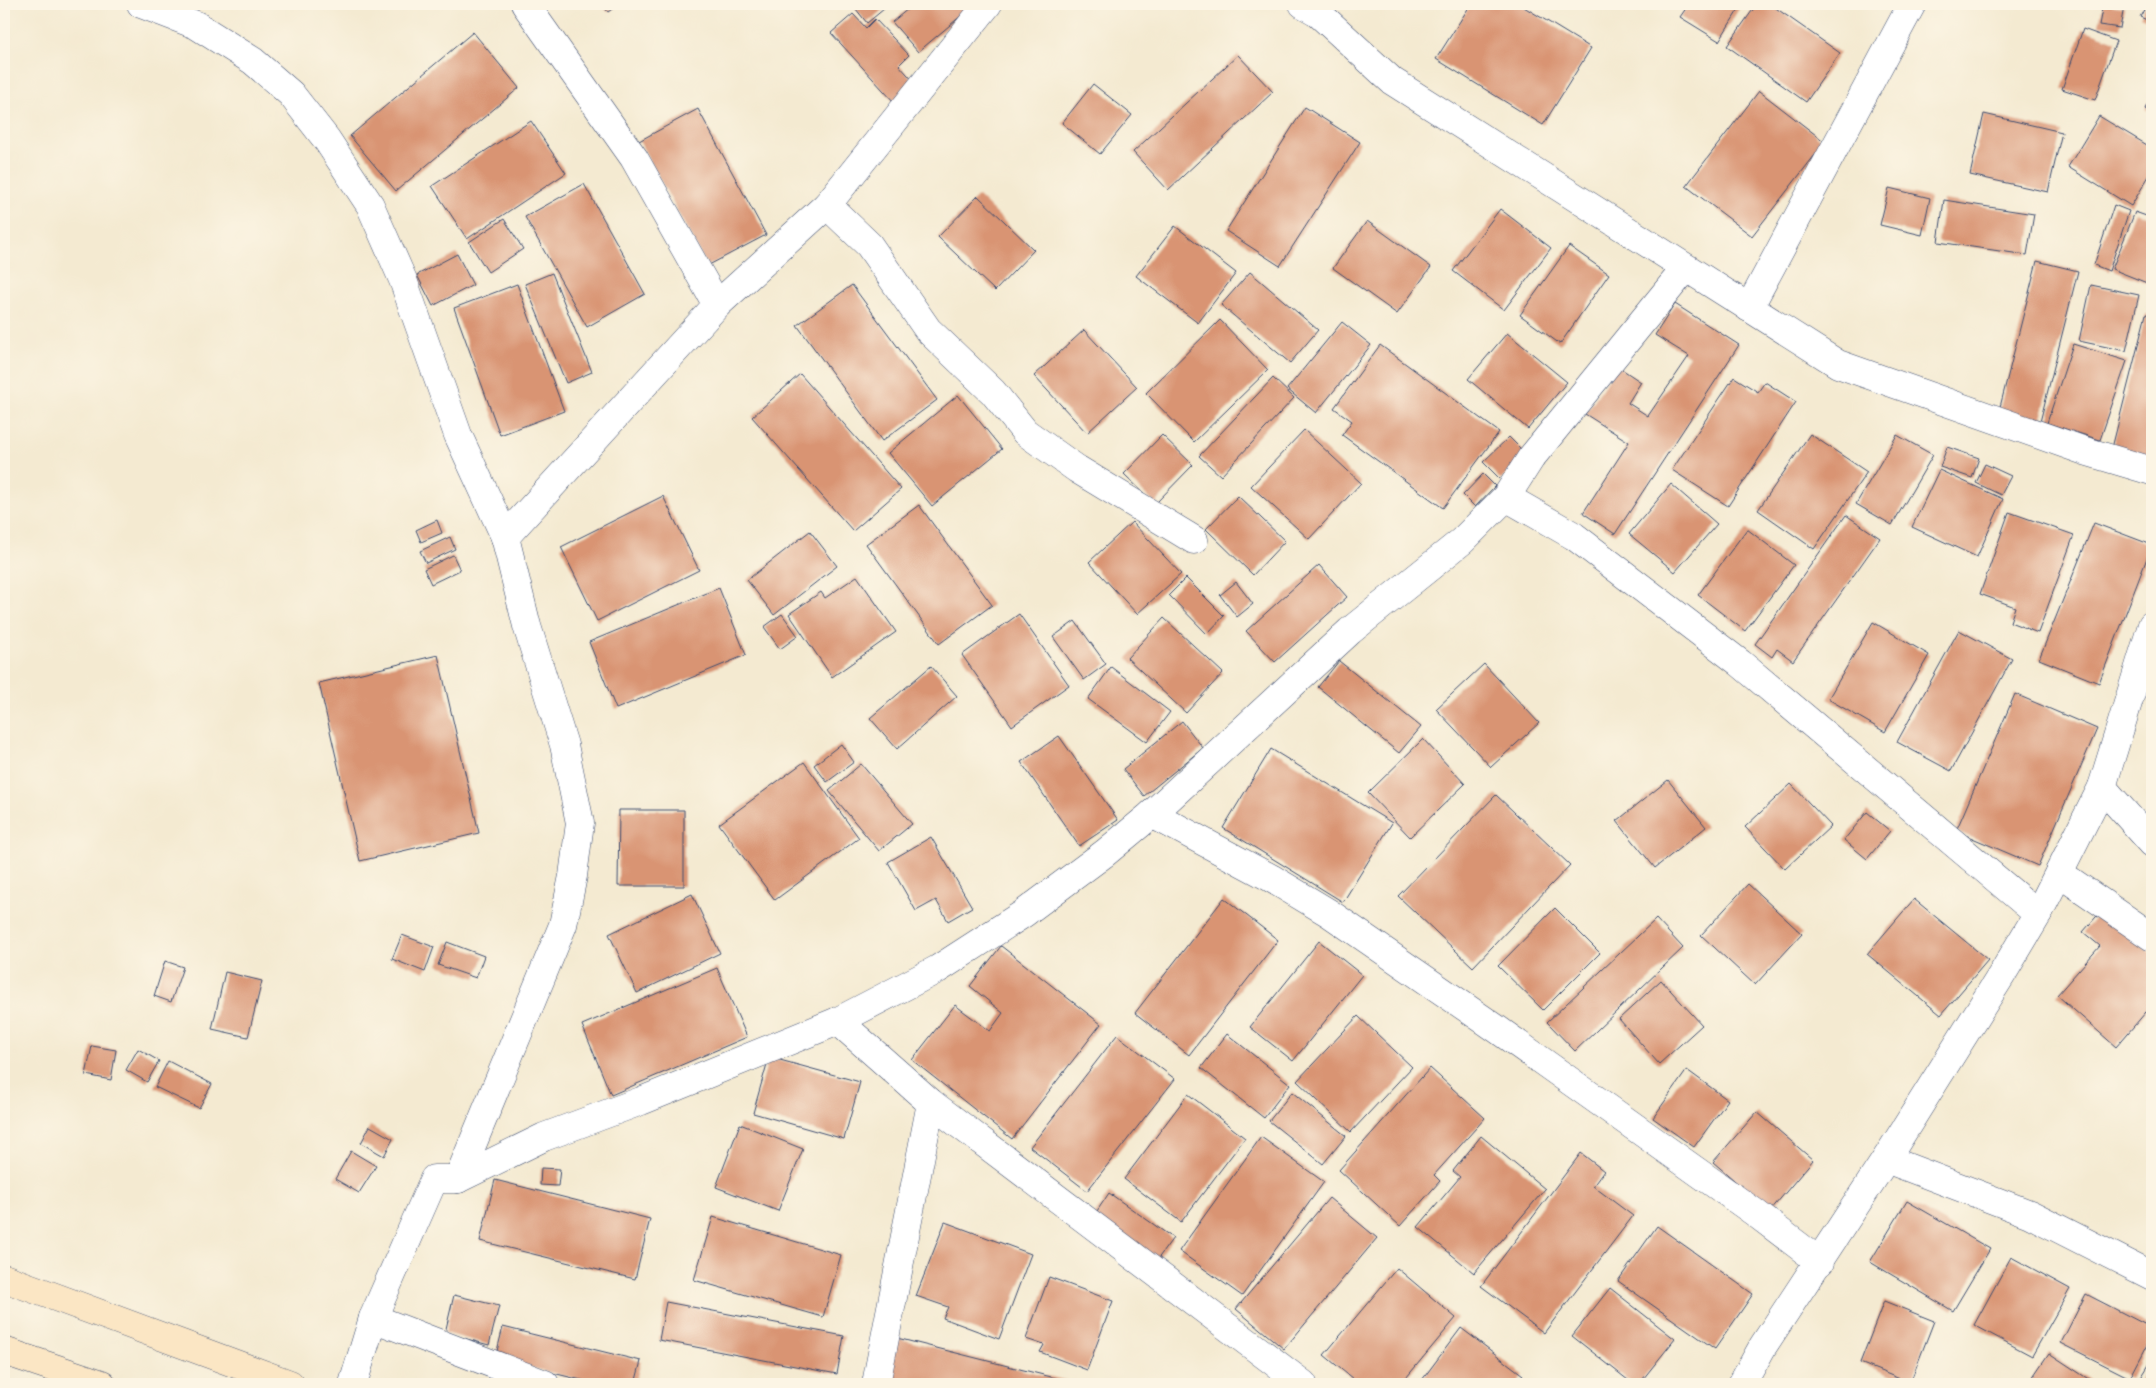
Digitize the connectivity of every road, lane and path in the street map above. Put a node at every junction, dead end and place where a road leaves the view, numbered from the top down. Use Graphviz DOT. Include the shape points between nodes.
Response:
graph roads {
  1 [pos="141,4"];
  2 [pos="525,4"];
  3 [pos="988,4"];
  4 [pos="1912,4"];
  5 [pos="1315,6"];
  6 [pos="827,205"];
  7 [pos="1685,269"];
  8 [pos="718,305"];
  9 [pos="1749,308"];
  10 [pos="2152,471"];
  11 [pos="1506,497"];
  12 [pos="505,538"];
  13 [pos="1194,540"];
  14 [pos="2152,625"];
  15 [pos="2102,787"];
  16 [pos="1152,814"];
  17 [pos="2152,843"];
  18 [pos="2059,873"];
  19 [pos="2038,914"];
  20 [pos="2152,936"];
  21 [pos="838,1021"];
  22 [pos="931,1103"];
  23 [pos="1886,1159"];
  24 [pos="458,1180"];
  25 [pos="1820,1262"];
  26 [pos="2152,1276"];
  27 [pos="4,1278"];
  28 [pos="373,1318"];
  29 [pos="4,1350"];
  30 [pos="102,1384"];
  31 [pos="290,1384"];
  32 [pos="353,1384"];
  33 [pos="545,1384"];
  34 [pos="876,1384"];
  35 [pos="1303,1384"];
  36 [pos="1742,1384"];
  1 -- 12 [label="street" via="196,25 253,61 291,94 328,140 370,205 403,280 458,435"];
  2 -- 8 [label="street" via="634,158"];
  3 -- 6 [label="street"];
  4 -- 9 [label="street"];
  5 -- 7 [label="street" via="1392,81"];
  6 -- 8 [label="street"];
  6 -- 13 [label="street" via="869,245 928,330 992,392 1025,432 1077,469"];
  7 -- 9 [label="street"];
  7 -- 11 [label="street" via="1531,458"];
  8 -- 12 [label="street"];
  9 -- 10 [label="street" via="1838,364 2085,451"];
  11 -- 16 [label="street" via="1462,541 1350,632"];
  11 -- 19 [label="street" via="1574,536 1740,664"];
  12 -- 24 [label="street" via="527,626 564,745 580,822 563,925"];
  14 -- 15 [label="street"];
  15 -- 17 [label="street"];
  15 -- 18 [label="street"];
  16 -- 21 [label="street" via="1023,914 938,969"];
  16 -- 25 [label="street" via="1329,913 1514,1040"];
  18 -- 19 [label="street"];
  18 -- 20 [label="street"];
  19 -- 23 [label="street"];
  21 -- 22 [label="street"];
  21 -- 24 [label="street" via="641,1102 544,1137"];
  22 -- 34 [label="street"];
  22 -- 35 [label="street"];
  23 -- 25 [label="street"];
  23 -- 26 [label="street" via="2030,1214"];
  24 -- 28 [label="street" via="434,1179"];
  25 -- 36 [label="street" via="1763,1346"];
  27 -- 31 [label="main road"];
  28 -- 32 [label="street"];
  28 -- 33 [label="street"];
  29 -- 30 [label="main road"];
}
